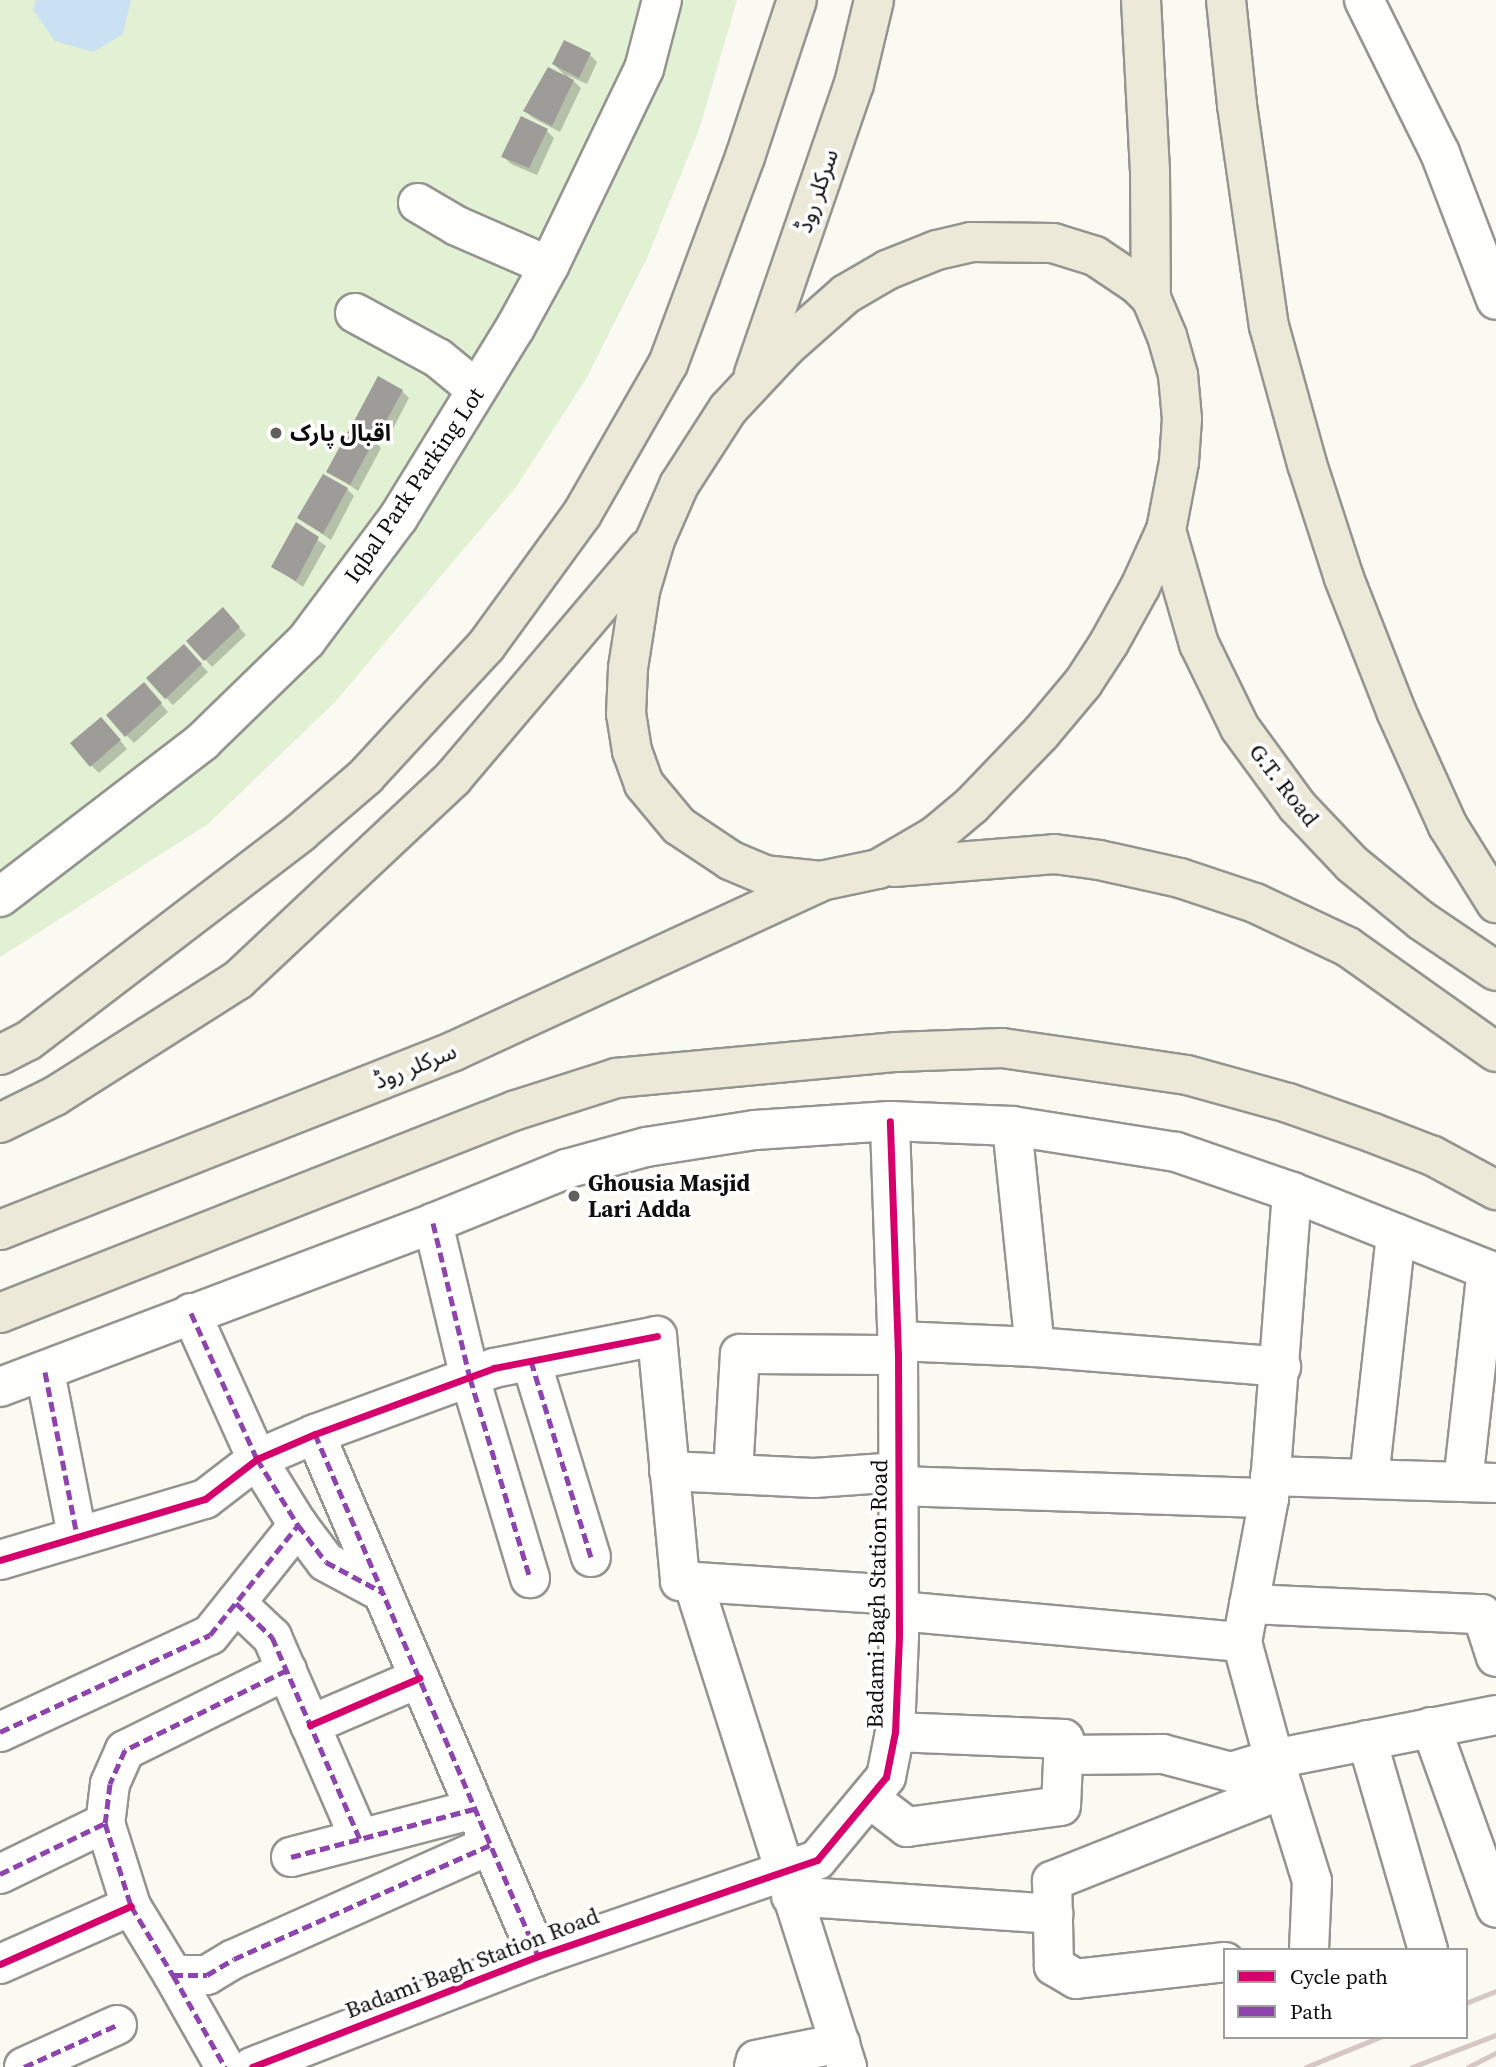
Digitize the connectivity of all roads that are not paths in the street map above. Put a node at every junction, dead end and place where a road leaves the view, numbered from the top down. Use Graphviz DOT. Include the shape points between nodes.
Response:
graph roads {
  1 [pos="662,0"];
  2 [pos="797,0"];
  3 [pos="874,0"];
  4 [pos="1141,0"];
  5 [pos="1226,0"];
  6 [pos="1364,0"];
  7 [pos="418,203"];
  8 [pos="549,266"];
  9 [pos="1151,298"];
  10 [pos="1496,300"];
  11 [pos="355,313"];
  12 [pos="753,379"];
  13 [pos="477,390"];
  14 [pos="1166,530"];
  15 [pos="655,540"];
  16 [pos="878,869"];
  17 [pos="821,881"];
  18 [pos="0,897"];
  19 [pos="1496,903"];
  20 [pos="1496,971"];
  21 [pos="1496,1052"];
  22 [pos="0,1055"];
  23 [pos="890,1121"];
  24 [pos="0,1123"];
  25 [pos="1012,1126"];
  26 [pos="1496,1190"];
  27 [pos="1292,1192"];
  28 [pos="433,1223"];
  29 [pos="0,1230"];
  30 [pos="1396,1233"];
  31 [pos="1492,1271"];
  32 [pos="0,1313"];
  33 [pos="191,1313"];
  34 [pos="1035,1347"];
  35 [pos="898,1348"];
  36 [pos="531,1361"];
  37 [pos="1281,1367"];
  38 [pos="45,1372"];
  39 [pos="470,1377"];
  40 [pos="0,1387"];
  41 [pos="315,1434"];
  42 [pos="257,1459"];
  43 [pos="669,1471"];
  44 [pos="733,1474"];
  45 [pos="899,1479"];
  46 [pos="1369,1479"];
  47 [pos="1480,1482"];
  48 [pos="1269,1487"];
  49 [pos="298,1525"];
  50 [pos="77,1535"];
  51 [pos="591,1557"];
  52 [pos="0,1560"];
  53 [pos="530,1578"];
  54 [pos="694,1583"];
  55 [pos="382,1592"];
  56 [pos="236,1603"];
  57 [pos="899,1603"];
  58 [pos="1249,1604"];
  59 [pos="1242,1642"];
  60 [pos="1496,1657"];
  61 [pos="287,1670"];
  62 [pos="419,1678"];
  63 [pos="1496,1715"];
  64 [pos="310,1725"];
  65 [pos="1431,1727"];
  66 [pos="0,1732"];
  67 [pos="895,1732"];
  68 [pos="1367,1740"];
  69 [pos="1063,1755"];
  70 [pos="1279,1774"];
  71 [pos="869,1798"];
  72 [pos="474,1809"];
  73 [pos="105,1823"];
  74 [pos="360,1839"];
  75 [pos="490,1845"];
  76 [pos="291,1857"];
  77 [pos="0,1874"];
  78 [pos="787,1884"];
  79 [pos="131,1906"];
  80 [pos="1496,1908"];
  81 [pos="1053,1914"];
  82 [pos="1309,1948"];
  83 [pos="1426,1948"];
  84 [pos="538,1956"];
  85 [pos="1223,1962"];
  86 [pos="0,1964"];
  87 [pos="173,1975"];
  88 [pos="117,2025"];
  89 [pos="844,2055"];
  90 [pos="24,2067"];
  91 [pos="225,2067"];
  92 [pos="252,2067"];
  93 [pos="754,2067"];
  1 -- 8 [label="street, Iqbal Park Parking Lot" via="644,69"];
  2 -- 22 [label="main road" via="668,364 582,514 486,646 366,776 301,832 28,1041"];
  3 -- 12 [label="main road, سرکلر روڈ" via="854,84"];
  4 -- 9 [label="main road"];
  5 -- 19 [label="main road" via="1269,326 1307,464 1344,578 1396,711 1448,826"];
  6 -- 10 [label="street" via="1440,153"];
  7 -- 8 [label="street" via="457,226"];
  8 -- 13 [label="street, Iqbal Park Parking Lot"];
  9 -- 12 [label="main road" via="1095,256 1054,243 971,242 887,270 846,294"];
  9 -- 14 [label="main road" via="1178,375 1182,419"];
  11 -- 13 [label="street" via="438,358"];
  12 -- 15 [label="main road" via="679,485"];
  13 -- 18 [label="street, Iqbal Park Parking Lot" via="398,518 306,641 203,741"];
  14 -- 16 [label="main road" via="1109,643 1041,733 963,813 935,836"];
  14 -- 20 [label="main road, G.T. Road" via="1199,644 1240,728 1297,806 1352,864 1422,921"];
  15 -- 17 [label="main road" via="640,591 628,668 626,714 643,784 679,826 730,860 765,875"];
  15 -- 24 [label="main road" via="453,778 238,980 55,1096"];
  16 -- 17 [label="main road"];
  16 -- 21 [label="main road" via="1054,855 1180,878 1255,903 1348,947"];
  17 -- 29 [label="main road, سرکلر روڈ" via="453,1051"];
  23 -- 25 [label="street"];
  23 -- 28 [label="street" via="755,1130 646,1146 566,1168"];
  23 -- 35 [label="street, Badami Bagh Station Road"];
  25 -- 27 [label="street" via="1176,1152"];
  25 -- 34 [label="street"];
  26 -- 32 [label="main road" via="1433,1156 1373,1133 1187,1075 1002,1048 897,1052 616,1078 516,1110"];
  27 -- 30 [label="street"];
  27 -- 37 [label="street"];
  28 -- 33 [label="street"];
  28 -- 39 [label="street"];
  30 -- 31 [label="street"];
  30 -- 46 [label="street"];
  31 -- 47 [label="street"];
  33 -- 38 [label="street"];
  33 -- 42 [label="street"];
  34 -- 35 [label="street"];
  34 -- 37 [label="street"];
  35 -- 44 [label="street" via="740,1354"];
  35 -- 45 [label="street, Badami Bagh Station Road"];
  36 -- 39 [label="street"];
  36 -- 43 [label="street" via="657,1336"];
  36 -- 51 [label="street"];
  37 -- 48 [label="street"];
  38 -- 40 [label="street"];
  38 -- 50 [label="street"];
  39 -- 41 [label="street"];
  39 -- 53 [label="street"];
  41 -- 42 [label="street"];
  41 -- 55 [label="street"];
  42 -- 49 [label="street"];
  42 -- 50 [label="street" via="205,1499"];
  43 -- 44 [label="street"];
  43 -- 54 [label="street" via="680,1581"];
  44 -- 45 [label="street"];
  45 -- 48 [label="street"];
  45 -- 57 [label="street, Badami Bagh Station Road"];
  46 -- 47 [label="street"];
  46 -- 48 [label="street"];
  48 -- 58 [label="street"];
  49 -- 55 [label="street" via="326,1562"];
  49 -- 56 [label="street"];
  50 -- 52 [label="street"];
  54 -- 57 [label="street"];
  54 -- 78 [label="street"];
  55 -- 62 [label="street"];
  56 -- 61 [label="street" via="272,1637"];
  56 -- 66 [label="street" via="210,1635"];
  57 -- 59 [label="street"];
  57 -- 67 [label="street, Badami Bagh Station Road"];
  58 -- 59 [label="street"];
  58 -- 60 [label="street" via="1482,1614"];
  59 -- 70 [label="street"];
  61 -- 64 [label="street"];
  61 -- 73 [label="street" via="125,1750 110,1784"];
  62 -- 64 [label="street"];
  62 -- 72 [label="street"];
  63 -- 65 [label="street"];
  64 -- 74 [label="street"];
  65 -- 68 [label="street"];
  65 -- 80 [label="street"];
  67 -- 69 [label="street" via="1065,1739"];
  67 -- 71 [label="street, Badami Bagh Station Road" via="886,1777"];
  68 -- 70 [label="street"];
  68 -- 83 [label="street"];
  69 -- 70 [label="street" via="1163,1754 1231,1772"];
  69 -- 71 [label="street" via="1062,1806 907,1827"];
  70 -- 81 [label="street" via="1052,1881"];
  70 -- 82 [label="street" via="1312,1881"];
  71 -- 78 [label="street, Badami Bagh Station Road" via="817,1860"];
  72 -- 74 [label="street"];
  72 -- 75 [label="street"];
  73 -- 77 [label="street"];
  73 -- 79 [label="street"];
  74 -- 76 [label="street"];
  75 -- 84 [label="street"];
  75 -- 87 [label="street" via="207,1975"];
  78 -- 81 [label="street"];
  78 -- 84 [label="street, Badami Bagh Station Road"];
  78 -- 89 [label="street"];
  79 -- 86 [label="street"];
  79 -- 87 [label="street"];
  81 -- 85 [label="street" via="1054,1965 1076,1979"];
  84 -- 92 [label="street, Badami Bagh Station Road"];
  87 -- 91 [label="street"];
  88 -- 90 [label="street"];
  89 -- 93 [label="street" via="756,2060"];
}
